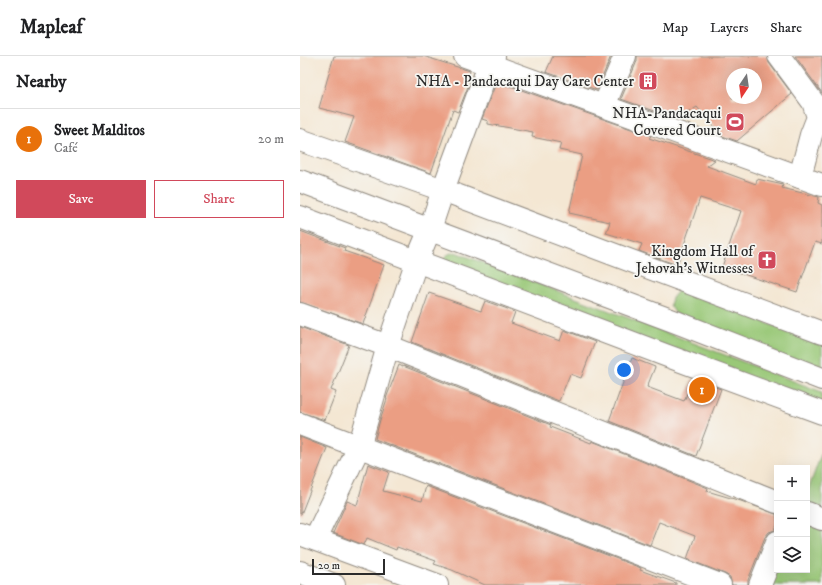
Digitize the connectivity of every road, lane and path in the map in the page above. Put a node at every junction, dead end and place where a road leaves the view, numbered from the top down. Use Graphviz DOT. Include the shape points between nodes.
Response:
graph roads {
  1 [pos="465,56"];
  2 [pos="625,56"];
  3 [pos="779,56"];
  4 [pos="491,60"];
  5 [pos="604,106"];
  6 [pos="300,140"];
  7 [pos="800,177"];
  8 [pos="300,181"];
  9 [pos="822,185"];
  10 [pos="443,190"];
  11 [pos="300,217"];
  12 [pos="430,229"];
  13 [pos="417,260"];
  14 [pos="300,314"];
  15 [pos="822,333"];
  16 [pos="388,346"];
  17 [pos="822,379"];
  18 [pos="822,413"];
  19 [pos="300,424"];
  20 [pos="359,447"];
  21 [pos="775,501"];
  22 [pos="810,514"];
  23 [pos="822,519"];
  24 [pos="307,536"];
  25 [pos="774,550"];
  26 [pos="300,572"];
  27 [pos="334,585"];
  28 [pos="438,585"];
  29 [pos="720,585"];
  30 [pos="760,585"];
  1 -- 4 [label="street"];
  2 -- 5 [label="street"];
  3 -- 7 [label="street" via="813,102 818,117"];
  4 -- 5 [label="street"];
  4 -- 10 [label="street"];
  5 -- 7 [label="street"];
  6 -- 10 [label="street"];
  7 -- 9 [label="street"];
  8 -- 12 [label="street"];
  10 -- 12 [label="street"];
  10 -- 15 [label="street"];
  11 -- 13 [label="street"];
  12 -- 13 [label="street"];
  12 -- 17 [label="street"];
  13 -- 16 [label="street"];
  13 -- 18 [label="street"];
  14 -- 16 [label="street"];
  16 -- 20 [label="street"];
  16 -- 21 [label="street"];
  19 -- 20 [label="street"];
  20 -- 24 [label="street"];
  20 -- 29 [label="street"];
  22 -- 23 [label="street"];
  24 -- 28 [label="street"];
  25 -- 30 [label="street"];
  26 -- 27 [label="street"];
}
